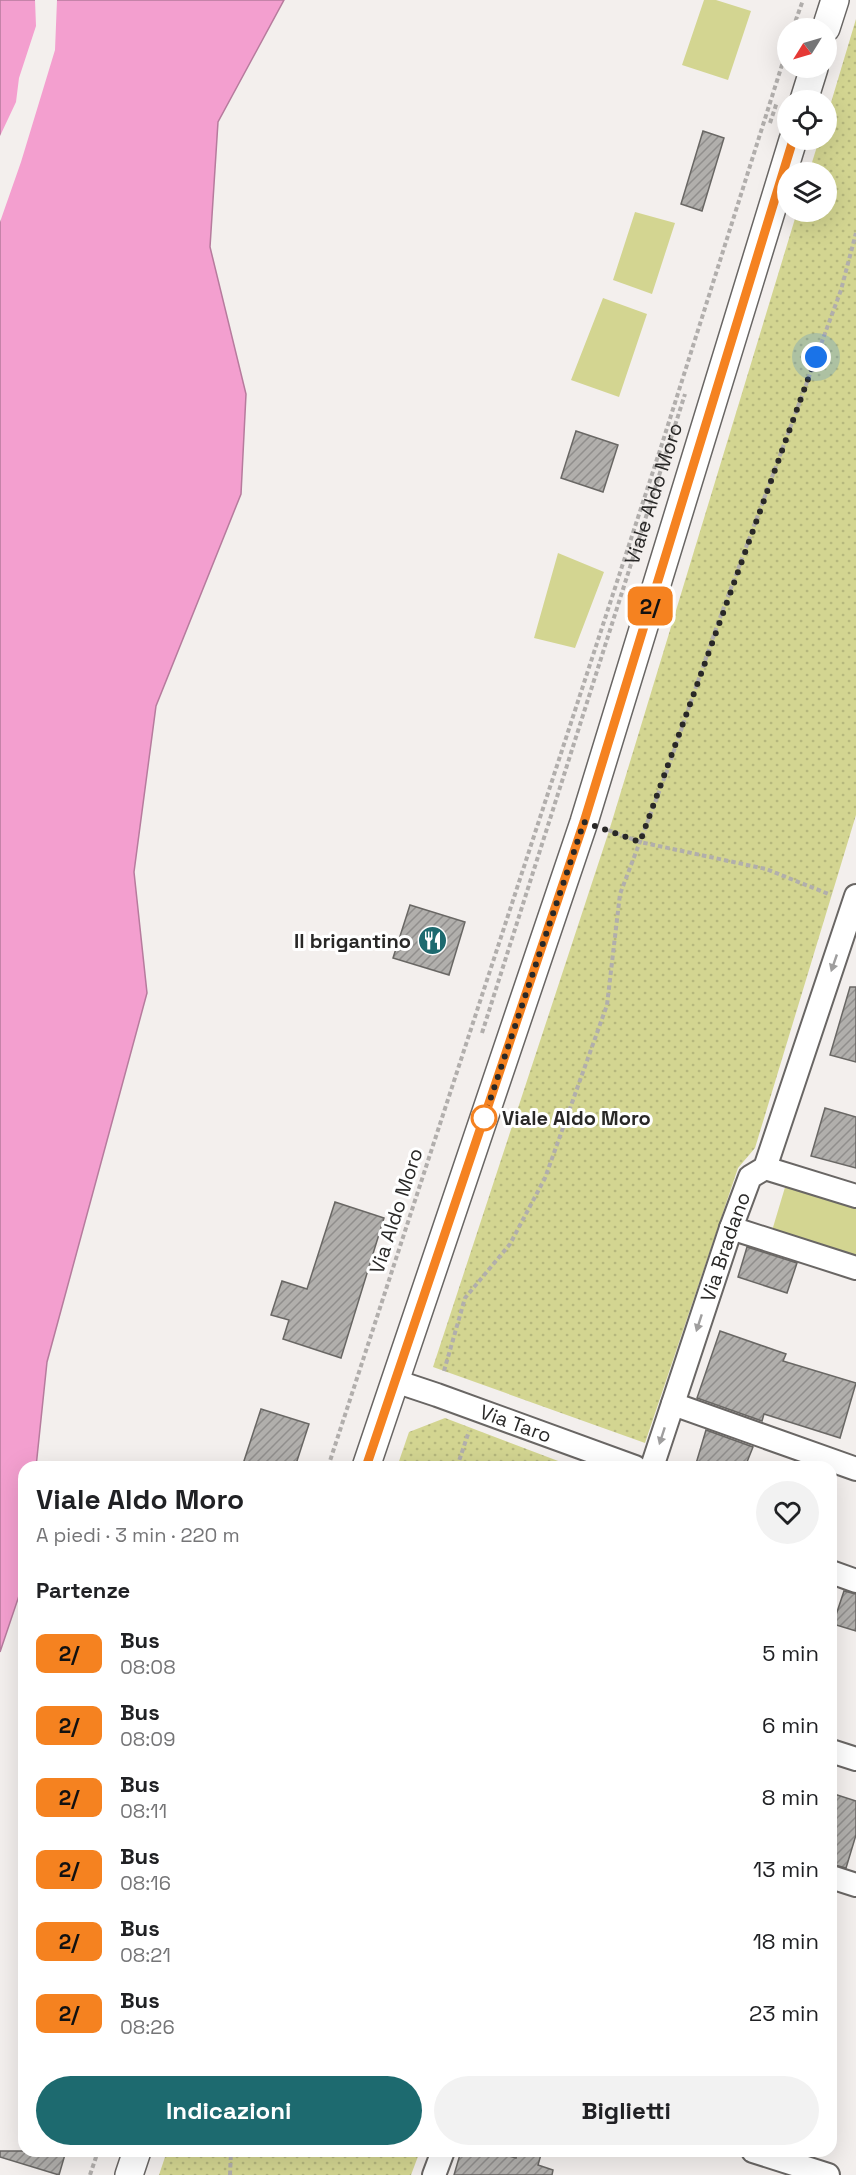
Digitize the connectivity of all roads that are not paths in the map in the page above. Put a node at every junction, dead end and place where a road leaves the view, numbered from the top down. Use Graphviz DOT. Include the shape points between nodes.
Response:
graph roads {
  1 [pos="835,0"];
  2 [pos="829,18"];
  3 [pos="790,150"];
  4 [pos="855,904"];
  5 [pos="765,1168"];
  6 [pos="856,1196"];
  7 [pos="730,1228"];
  8 [pos="856,1268"];
  9 [pos="395,1382"];
  10 [pos="673,1404"];
  11 [pos="368,1461"];
  12 [pos="618,1461"];
  13 [pos="654,1461"];
  14 [pos="833,1461"];
  15 [pos="837,1462"];
  16 [pos="856,1469"];
  17 [pos="837,1574"];
  18 [pos="856,1581"];
  19 [pos="837,1753"];
  20 [pos="856,1759"];
  21 [pos="837,1879"];
  22 [pos="856,1885"];
  23 [pos="135,2157"];
  24 [pos="441,2157"];
  25 [pos="772,2157"];
  26 [pos="129,2175"];
  27 [pos="434,2175"];
  28 [pos="828,2175"];
  1 -- 2 [label="street"];
  3 -- 9 [label="street, Viale Aldo Moro" via="584,822"];
  4 -- 5 [label="street, Via Bradano, one-way"];
  5 -- 6 [label="street"];
  5 -- 7 [label="street, Via Bradano" via="750,1177"];
  7 -- 8 [label="street"];
  7 -- 10 [label="street, Via Bradano, one-way"];
  9 -- 11 [label="street, Viale Aldo Moro"];
  9 -- 12 [label="street, Via Taro"];
  10 -- 13 [label="street, Via Bradano, one-way"];
  10 -- 14 [label="street"];
  15 -- 16 [label="street"];
  17 -- 18 [label="street"];
  19 -- 20 [label="street"];
  21 -- 22 [label="street"];
  23 -- 26 [label="street"];
  24 -- 27 [label="street"];
  25 -- 28 [label="street"];
}
